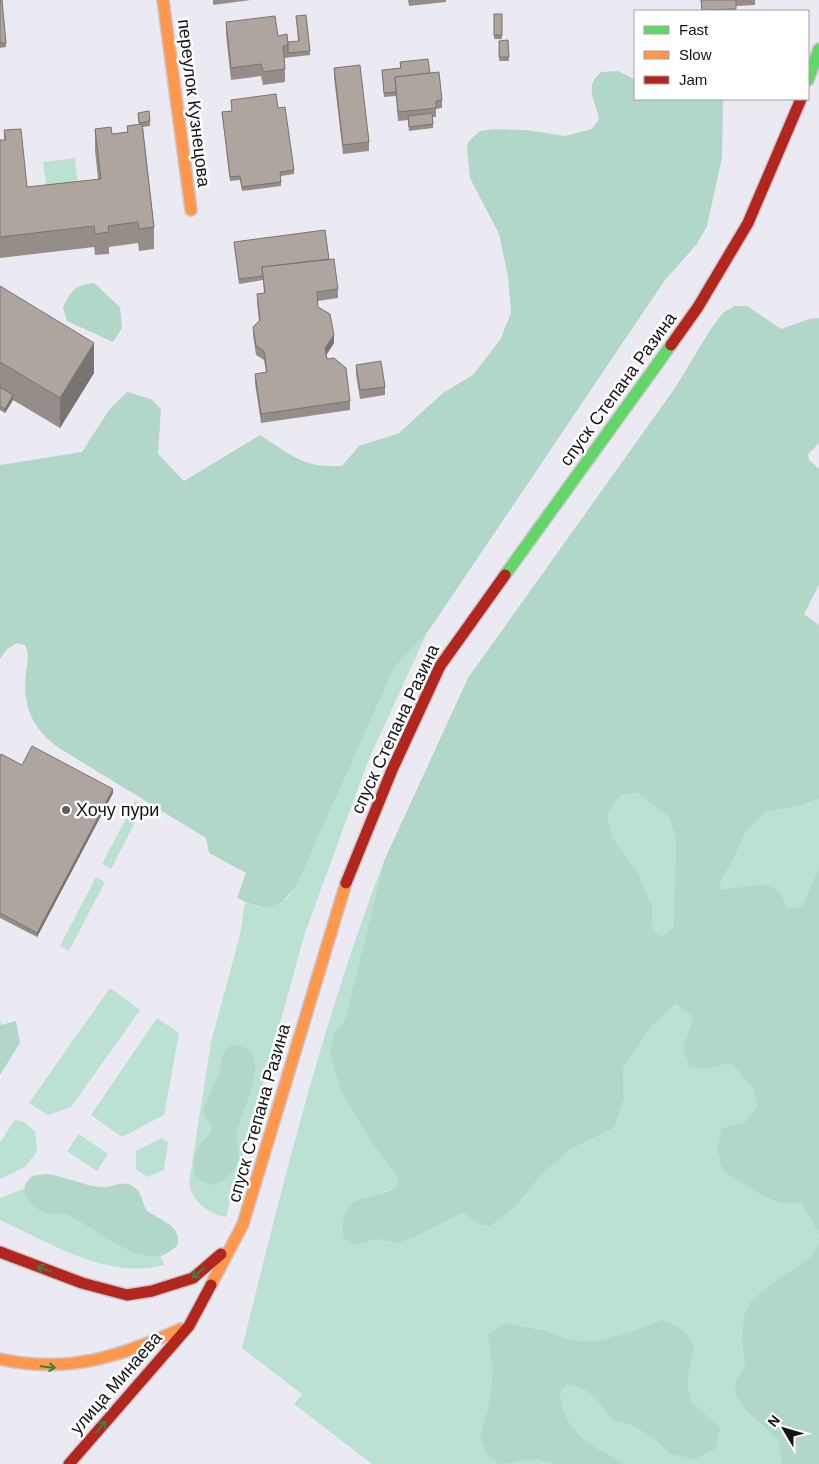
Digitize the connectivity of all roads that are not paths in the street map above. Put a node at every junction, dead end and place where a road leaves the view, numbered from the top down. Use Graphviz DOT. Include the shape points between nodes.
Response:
graph roads {
  1 [pos="163,0"];
  2 [pos="819,49"];
  3 [pos="809,77"];
  4 [pos="801,100"];
  5 [pos="191,210"];
  6 [pos="235,1241"];
  7 [pos="0,1252"];
  8 [pos="189,1326"];
  9 [pos="0,1359"];
  10 [pos="69,1464"];
  1 -- 5 [label="main road, переулок Кузнецова"];
  2 -- 3 [label="main road"];
  4 -- 6 [label="main road, спуск Степана Разина" via="748,222 698,307 440,666 356,856 331,927 251,1204"];
  6 -- 7 [label="main road, one-way" via="193,1278 127,1295 82,1283"];
  6 -- 8 [label="main road, спуск Степана Разина"];
  9 -- 8 [label="main road, one-way" via="55,1368 94,1362"];
  10 -- 8 [label="main road, улица Минаева, one-way"];
}
